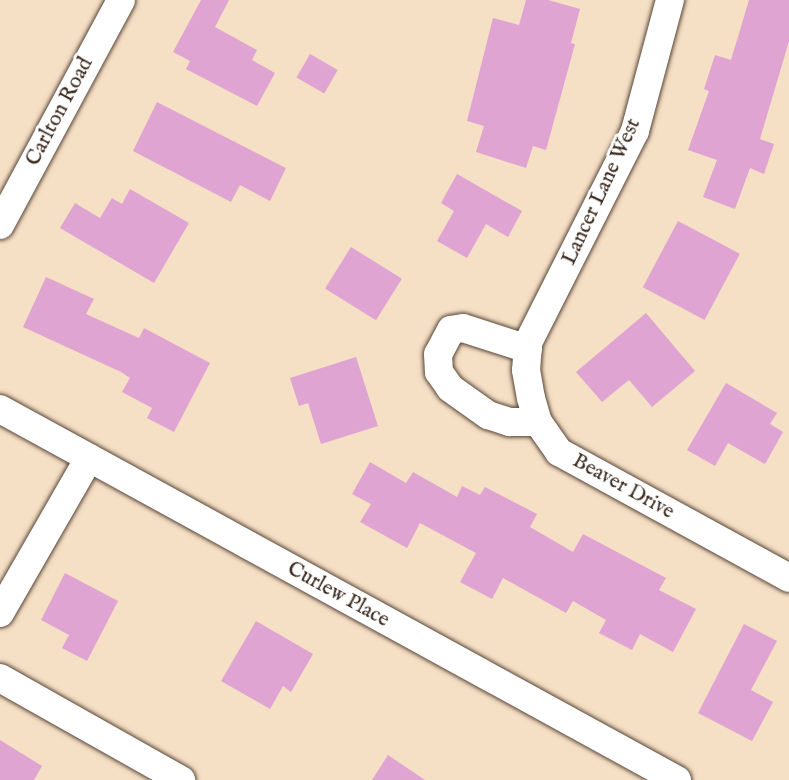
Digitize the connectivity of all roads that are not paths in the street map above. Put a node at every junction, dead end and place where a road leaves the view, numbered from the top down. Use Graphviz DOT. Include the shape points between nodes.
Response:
graph roads {
  1 [pos="120,0"];
  2 [pos="670,0"];
  3 [pos="0,225"];
  4 [pos="528,346"];
  5 [pos="0,409"];
  6 [pos="538,422"];
  7 [pos="88,458"];
  8 [pos="789,578"];
  9 [pos="0,613"];
  10 [pos="0,678"];
  11 [pos="181,780"];
  12 [pos="677,780"];
  1 -- 3 [label="street, Carlton Road"];
  2 -- 4 [label="street, Lancer Lane West" via="635,131"];
  4 -- 6 [label="street, Beaver Drive" via="525,370"];
  4 -- 6 [label="street" via="463,328 451,330 438,354 439,372 450,388 488,415 510,422"];
  5 -- 7 [label="street, Curlew Place"];
  6 -- 8 [label="street, Beaver Drive" via="560,452"];
  7 -- 9 [label="street"];
  7 -- 12 [label="street, Curlew Place"];
  10 -- 11 [label="street"];
}
